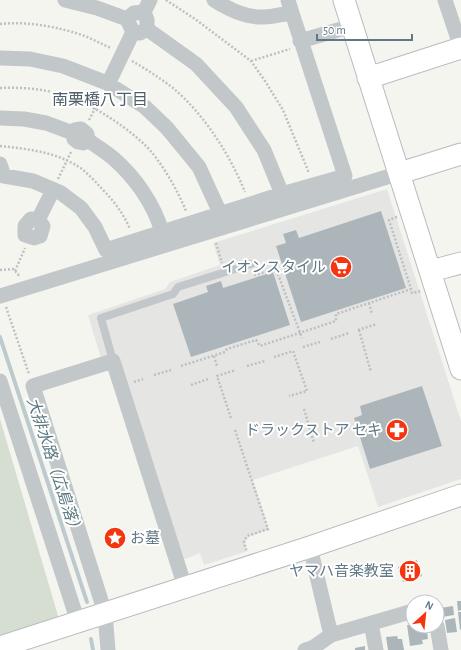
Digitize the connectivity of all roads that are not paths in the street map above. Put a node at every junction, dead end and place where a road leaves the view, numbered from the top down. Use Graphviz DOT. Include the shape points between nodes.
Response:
graph roads {
  1 [pos="65,0"];
  2 [pos="214,0"];
  3 [pos="344,0"];
  4 [pos="446,0"];
  5 [pos="147,6"];
  6 [pos="290,7"];
  7 [pos="136,26"];
  8 [pos="352,26"];
  9 [pos="301,43"];
  10 [pos="461,48"];
  11 [pos="0,58"];
  12 [pos="368,78"];
  13 [pos="108,84"];
  14 [pos="0,118"];
  15 [pos="461,154"];
  16 [pos="0,164"];
  17 [pos="400,173"];
  18 [pos="53,190"];
  19 [pos="282,194"];
  20 [pos="220,214"];
  21 [pos="162,232"];
  22 [pos="30,236"];
  23 [pos="461,263"];
  24 [pos="251,264"];
  25 [pos="430,270"];
  26 [pos="1,296"];
  27 [pos="113,361"];
  28 [pos="461,368"];
  29 [pos="0,381"];
  30 [pos="461,495"];
  31 [pos="310,547"];
  32 [pos="185,587"];
  33 [pos="105,613"];
  34 [pos="405,613"];
  35 [pos="78,622"];
  36 [pos="371,623"];
  37 [pos="438,634"];
  38 [pos="331,635"];
  39 [pos="0,647"];
  40 [pos="311,649"];
  41 [pos="108,650"];
  42 [pos="376,650"];
  43 [pos="441,650"];
  1 -- 7 [label="street" via="97,8"];
  2 -- 6 [label="street" via="244,15 263,17"];
  3 -- 8 [label="street"];
  4 -- 10 [label="street"];
  5 -- 7 [label="street" via="147,20"];
  6 -- 9 [label="street"];
  7 -- 13 [label="street"];
  7 -- 19 [label="street" via="196,64 236,107 264,150"];
  8 -- 9 [label="street"];
  8 -- 12 [label="street"];
  9 -- 19 [label="street" via="345,176"];
  10 -- 12 [label="street"];
  11 -- 13 [label="street" via="30,59 63,66"];
  12 -- 17 [label="street"];
  13 -- 20 [label="street" via="145,107 167,128 199,167"];
  14 -- 21 [label="street" via="46,123 80,136 113,158 135,180 156,216"];
  15 -- 17 [label="street"];
  16 -- 18 [label="street" via="4,176 33,181"];
  17 -- 25 [label="street"];
  17 -- 26 [label="street"];
  18 -- 21 [label="street" via="81,208 95,227 106,250"];
  18 -- 22 [label="street" via="38,220 43,226 40,236"];
  19 -- 20 [label="street"];
  20 -- 21 [label="street"];
  23 -- 25 [label="street"];
  24 -- 27 [label="lane" via="178,287 173,294 101,318"];
  25 -- 28 [label="street"];
  27 -- 32 [label="street"];
  27 -- 33 [label="street" via="33,386"];
  29 -- 35 [label="street"];
  30 -- 31 [label="street"];
  31 -- 32 [label="street"];
  31 -- 38 [label="street"];
  32 -- 33 [label="street"];
  33 -- 35 [label="street"];
  33 -- 41 [label="street"];
  34 -- 36 [label="street"];
  35 -- 39 [label="street"];
  36 -- 38 [label="street"];
  36 -- 42 [label="street"];
  37 -- 43 [label="street"];
  38 -- 40 [label="street"];
}
